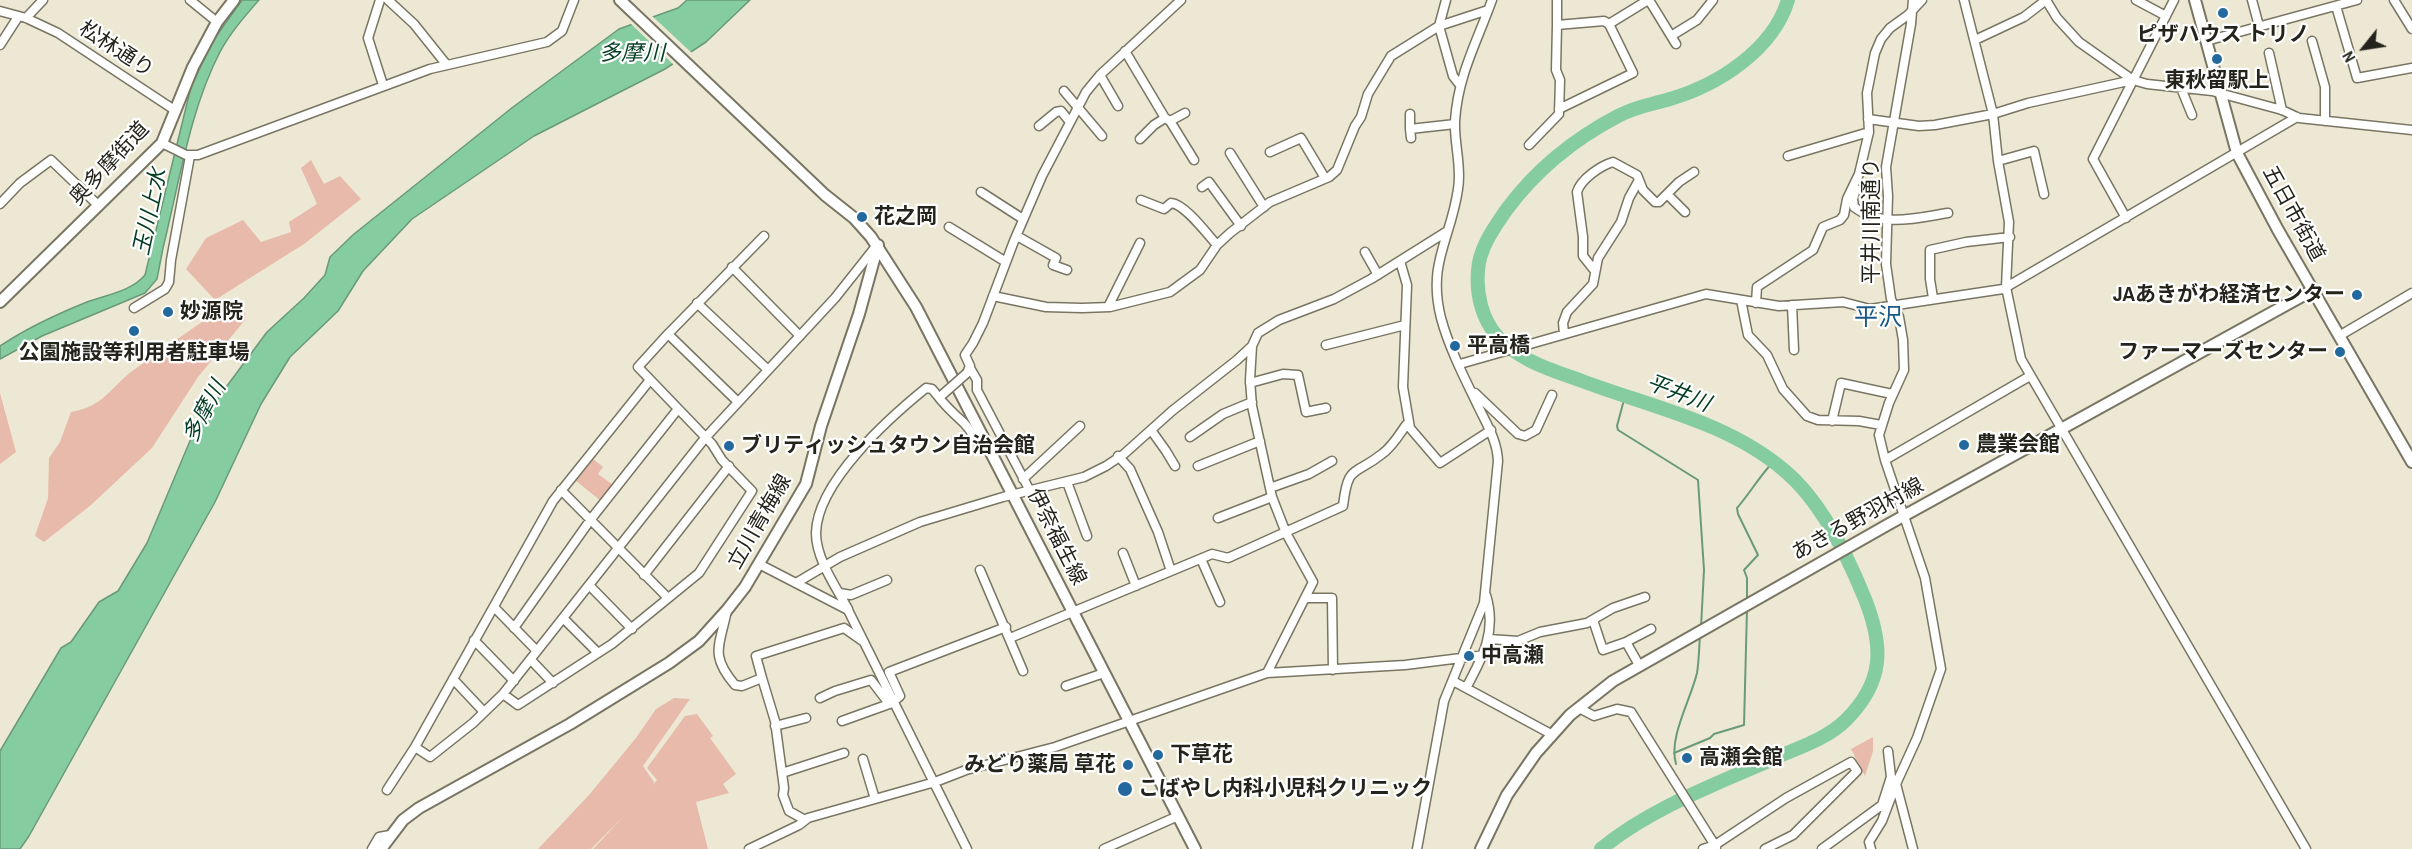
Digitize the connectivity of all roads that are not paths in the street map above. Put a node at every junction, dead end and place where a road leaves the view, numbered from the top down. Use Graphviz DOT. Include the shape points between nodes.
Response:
graph roads {
  1 [pos="43,0"];
  2 [pos="190,0"];
  3 [pos="234,0"];
  4 [pos="380,0"];
  5 [pos="388,0"];
  6 [pos="574,0"];
  7 [pos="620,0"];
  8 [pos="1181,0"];
  9 [pos="1446,0"];
  10 [pos="1492,0"];
  11 [pos="1557,0"];
  12 [pos="1648,0"];
  13 [pos="1712,0"];
  14 [pos="1922,0"];
  15 [pos="1964,0"];
  16 [pos="2046,0"];
  17 [pos="2136,0"];
  18 [pos="2174,0"];
  19 [pos="2195,0"];
  20 [pos="2252,0"];
  21 [pos="2357,0"];
  22 [pos="2394,0"];
  23 [pos="1912,5"];
  24 [pos="2336,6"];
  25 [pos="1488,10"];
  26 [pos="0,11"];
  27 [pos="2166,15"];
  28 [pos="22,18"];
  29 [pos="217,22"];
  30 [pos="1609,24"];
  31 [pos="1557,25"];
  32 [pos="1439,26"];
  33 [pos="2259,26"];
  34 [pos="2412,29"];
  35 [pos="1975,40"];
  36 [pos="2206,41"];
  37 [pos="2312,41"];
  38 [pos="0,45"];
  39 [pos="1125,51"];
  40 [pos="2269,53"];
  41 [pos="446,64"];
  42 [pos="2412,68"];
  43 [pos="1100,75"];
  44 [pos="2133,80"];
  45 [pos="1460,85"];
  46 [pos="383,86"];
  47 [pos="2181,88"];
  48 [pos="1064,91"];
  49 [pos="2220,94"];
  50 [pos="1118,106"];
  51 [pos="1077,108"];
  52 [pos="1559,109"];
  53 [pos="2282,110"];
  54 [pos="176,111"];
  55 [pos="1185,113"];
  56 [pos="1410,114"];
  57 [pos="1993,114"];
  58 [pos="2192,115"];
  59 [pos="2296,117"];
  60 [pos="1868,119"];
  61 [pos="1167,120"];
  62 [pos="2325,121"];
  63 [pos="1070,122"];
  64 [pos="1895,122"];
  65 [pos="1455,124"];
  66 [pos="1039,126"];
  67 [pos="2412,130"];
  68 [pos="1869,132"];
  69 [pos="1102,135"];
  70 [pos="1140,139"];
  71 [pos="162,142"];
  72 [pos="1529,145"];
  73 [pos="1270,152"];
  74 [pos="1230,153"];
  75 [pos="2237,153"];
  76 [pos="188,155"];
  77 [pos="1788,156"];
  78 [pos="1194,160"];
  79 [pos="1998,161"];
  80 [pos="1694,172"];
  81 [pos="1859,174"];
  82 [pos="1325,178"];
  83 [pos="1639,180"];
  84 [pos="1209,182"];
  85 [pos="981,192"];
  86 [pos="1667,194"];
  87 [pos="2044,194"];
  88 [pos="1141,200"];
  89 [pos="0,204"];
  90 [pos="99,206"];
  91 [pos="1264,207"];
  92 [pos="1685,212"];
  93 [pos="1948,213"];
  94 [pos="2126,218"];
  95 [pos="1023,219"];
  96 [pos="1888,219"];
  97 [pos="1241,226"];
  98 [pos="950,227"];
  99 [pos="1446,232"];
  100 [pos="1017,236"];
  101 [pos="764,237"];
  102 [pos="2010,237"];
  103 [pos="1140,243"];
  104 [pos="878,245"];
  105 [pos="1217,245"];
  106 [pos="1365,252"];
  107 [pos="1400,261"];
  108 [pos="1006,262"];
  109 [pos="732,267"];
  110 [pos="1067,270"];
  111 [pos="1595,271"];
  112 [pos="1378,275"];
  113 [pos="2006,287"];
  114 [pos="2313,290"];
  115 [pos="2412,294"];
  116 [pos="993,296"];
  117 [pos="1933,298"];
  118 [pos="1741,300"];
  119 [pos="0,302"];
  120 [pos="698,303"];
  121 [pos="1756,303"];
  122 [pos="1893,304"];
  123 [pos="1792,305"];
  124 [pos="1108,307"];
  125 [pos="134,308"];
  126 [pos="1405,326"];
  127 [pos="668,334"];
  128 [pos="1561,334"];
  129 [pos="800,336"];
  130 [pos="2339,336"];
  131 [pos="1326,345"];
  132 [pos="1252,346"];
  133 [pos="1794,350"];
  134 [pos="1460,364"];
  135 [pos="767,369"];
  136 [pos="969,371"];
  137 [pos="2030,376"];
  138 [pos="650,380"];
  139 [pos="1250,383"];
  140 [pos="1472,392"];
  141 [pos="1892,394"];
  142 [pos="939,395"];
  143 [pos="1552,395"];
  144 [pos="738,402"];
  145 [pos="1252,402"];
  146 [pos="1326,408"];
  147 [pos="678,409"];
  148 [pos="1832,421"];
  149 [pos="1881,425"];
  150 [pos="1080,426"];
  151 [pos="1410,428"];
  152 [pos="2062,429"];
  153 [pos="1150,430"];
  154 [pos="1491,430"];
  155 [pos="1190,437"];
  156 [pos="705,438"];
  157 [pos="1260,441"];
  158 [pos="990,451"];
  159 [pos="1118,456"];
  160 [pos="1885,460"];
  161 [pos="1332,461"];
  162 [pos="2412,462"];
  163 [pos="729,466"];
  164 [pos="1175,466"];
  165 [pos="1198,466"];
  166 [pos="1023,479"];
  167 [pos="1067,482"];
  168 [pos="1270,488"];
  169 [pos="561,490"];
  170 [pos="1030,491"];
  171 [pos="1013,494"];
  172 [pos="1272,497"];
  173 [pos="1904,516"];
  174 [pos="1218,518"];
  175 [pos="591,519"];
  176 [pos="1286,533"];
  177 [pos="1087,536"];
  178 [pos="618,548"];
  179 [pos="1123,553"];
  180 [pos="1201,559"];
  181 [pos="759,564"];
  182 [pos="825,566"];
  183 [pos="980,570"];
  184 [pos="1171,571"];
  185 [pos="644,575"];
  186 [pos="887,580"];
  187 [pos="796,583"];
  188 [pos="589,585"];
  189 [pos="1137,586"];
  190 [pos="840,593"];
  191 [pos="1486,594"];
  192 [pos="1645,597"];
  193 [pos="668,598"];
  194 [pos="1305,598"];
  195 [pos="1220,602"];
  196 [pos="494,607"];
  197 [pos="727,610"];
  198 [pos="848,610"];
  199 [pos="1074,613"];
  200 [pos="563,618"];
  201 [pos="1593,620"];
  202 [pos="1006,627"];
  203 [pos="514,628"];
  204 [pos="632,629"];
  205 [pos="1651,629"];
  206 [pos="1010,639"];
  207 [pos="1489,639"];
  208 [pos="474,640"];
  209 [pos="1626,642"];
  210 [pos="866,644"];
  211 [pos="537,651"];
  212 [pos="598,654"];
  213 [pos="1485,655"];
  214 [pos="1463,658"];
  215 [pos="531,660"];
  216 [pos="1639,665"];
  217 [pos="1333,670"];
  218 [pos="1023,671"];
  219 [pos="1104,673"];
  220 [pos="1268,673"];
  221 [pos="762,678"];
  222 [pos="453,679"];
  223 [pos="514,681"];
  224 [pos="1453,681"];
  225 [pos="553,683"];
  226 [pos="1066,686"];
  227 [pos="1466,688"];
  228 [pos="503,694"];
  229 [pos="820,698"];
  230 [pos="894,701"];
  231 [pos="1580,708"];
  232 [pos="484,712"];
  233 [pos="806,718"];
  234 [pos="842,721"];
  235 [pos="1129,722"];
  236 [pos="775,726"];
  237 [pos="1551,734"];
  238 [pos="415,747"];
  239 [pos="1888,751"];
  240 [pos="844,753"];
  241 [pos="863,759"];
  242 [pos="782,773"];
  243 [pos="935,782"];
  244 [pos="1896,784"];
  245 [pos="387,790"];
  246 [pos="875,799"];
  247 [pos="1887,799"];
  248 [pos="1178,816"];
  249 [pos="805,820"];
  250 [pos="390,835"];
  251 [pos="1716,847"];
  252 [pos="1109,848"];
  253 [pos="372,849"];
  254 [pos="381,849"];
  255 [pos="749,849"];
  256 [pos="967,849"];
  257 [pos="1195,849"];
  258 [pos="1417,849"];
  259 [pos="1481,849"];
  260 [pos="1703,849"];
  261 [pos="1765,849"];
  262 [pos="1822,849"];
  263 [pos="1871,849"];
  264 [pos="1913,849"];
  265 [pos="2306,849"];
  1 -- 28 [label="street"];
  2 -- 29 [label="street"];
  3 -- 29 [label="main road, 奥多摩街道"];
  4 -- 46 [label="street" via="368,38"];
  5 -- 41 [label="street" via="414,24"];
  6 -- 41 [label="street" via="562,31 547,42"];
  7 -- 104 [label="main road" via="854,218"];
  8 -- 39 [label="street"];
  9 -- 32 [label="street"];
  10 -- 25 [label="street"];
  11 -- 31 [label="street"];
  12 -- 13 [label="street" via="1673,40 1697,20"];
  12 -- 30 [label="street"];
  14 -- 23 [label="street"];
  15 -- 35 [label="street"];
  16 -- 35 [label="street" via="2024,17"];
  16 -- 44 [label="street" via="2079,42"];
  17 -- 27 [label="street"];
  18 -- 27 [label="street"];
  19 -- 36 [label="main road, 五日市街道"];
  20 -- 33 [label="street"];
  21 -- 24 [label="street"];
  22 -- 34 [label="street"];
  23 -- 60 [label="street" via="1881,39 1875,53 1867,93"];
  23 -- 64 [label="street, 平井川南通り"];
  24 -- 33 [label="street"];
  24 -- 42 [label="street" via="2357,78"];
  25 -- 32 [label="street"];
  25 -- 45 [label="street"];
  26 -- 28 [label="street, 松林通り"];
  27 -- 44 [label="street"];
  28 -- 38 [label="street"];
  28 -- 54 [label="street, 松林通り" via="58,33"];
  29 -- 54 [label="main road, 奥多摩街道"];
  30 -- 31 [label="street" via="1604,21"];
  30 -- 52 [label="street" via="1633,73"];
  31 -- 52 [label="street"];
  32 -- 45 [label="street" via="1453,76"];
  32 -- 82 [label="street" via="1390,56 1368,94 1337,170"];
  33 -- 36 [label="street"];
  35 -- 57 [label="street"];
  36 -- 49 [label="main road, 五日市街道"];
  37 -- 62 [label="street" via="2325,87"];
  39 -- 43 [label="street"];
  39 -- 61 [label="street"];
  40 -- 53 [label="street"];
  41 -- 46 [label="street"];
  43 -- 50 [label="street"];
  43 -- 51 [label="street"];
  44 -- 47 [label="street"];
  44 -- 57 [label="street"];
  44 -- 94 [label="street" via="2093,159"];
  45 -- 65 [label="street"];
  46 -- 76 [label="street" via="224,146"];
  47 -- 49 [label="street"];
  47 -- 58 [label="street"];
  48 -- 51 [label="street"];
  49 -- 53 [label="street"];
  49 -- 75 [label="main road, 五日市街道"];
  51 -- 63 [label="street"];
  51 -- 69 [label="street"];
  52 -- 72 [label="street" via="1559,114"];
  53 -- 59 [label="street"];
  54 -- 71 [label="main road, 奥多摩街道"];
  55 -- 61 [label="street"];
  56 -- 65 [label="street" via="1410,133"];
  57 -- 64 [label="street" via="1924,126"];
  57 -- 79 [label="street"];
  59 -- 62 [label="street"];
  59 -- 75 [label="street"];
  60 -- 64 [label="street"];
  60 -- 68 [label="street"];
  61 -- 70 [label="street" via="1154,124"];
  61 -- 78 [label="street"];
  62 -- 67 [label="street"];
  63 -- 66 [label="street" via="1062,111 1056,111"];
  63 -- 95 [label="street"];
  64 -- 96 [label="street, 平井川南通り" via="1886,167"];
  65 -- 99 [label="street" via="1459,183"];
  68 -- 77 [label="street"];
  68 -- 81 [label="street"];
  71 -- 76 [label="street"];
  71 -- 90 [label="main road, 奥多摩街道"];
  73 -- 82 [label="street" via="1301,138"];
  74 -- 91 [label="street"];
  75 -- 94 [label="street"];
  75 -- 114 [label="main road, 五日市街道"];
  76 -- 125 [label="street" via="170,282"];
  79 -- 87 [label="street" via="2034,151"];
  79 -- 102 [label="street"];
  80 -- 86 [label="street"];
  81 -- 96 [label="street" via="1854,207 1875,219"];
  81 -- 121 [label="street" via="1844,215 1823,227 1813,250 1757,287"];
  82 -- 91 [label="street" via="1282,195"];
  83 -- 86 [label="street" via="1655,202"];
  83 -- 111 [label="street"];
  83 -- 111 [label="street" via="1613,162 1579,185 1583,256"];
  84 -- 97 [label="street"];
  85 -- 95 [label="street"];
  86 -- 92 [label="street"];
  88 -- 105 [label="street" via="1164,209 1176,203"];
  89 -- 90 [label="street" via="51,160"];
  90 -- 119 [label="main road, 奥多摩街道"];
  91 -- 97 [label="street"];
  93 -- 96 [label="street"];
  94 -- 113 [label="street"];
  95 -- 100 [label="street"];
  96 -- 122 [label="street, 平井川南通り" via="1886,264"];
  97 -- 105 [label="street"];
  98 -- 108 [label="street"];
  99 -- 107 [label="street"];
  99 -- 134 [label="street" via="1437,269 1437,289 1442,320"];
  100 -- 108 [label="street"];
  100 -- 110 [label="street" via="1056,258 1053,265"];
  101 -- 109 [label="street"];
  102 -- 113 [label="street"];
  102 -- 117 [label="street" via="1930,250"];
  103 -- 124 [label="street"];
  104 -- 129 [label="street"];
  104 -- 158 [label="main road, 伊奈福生線" via="916,307"];
  104 -- 181 [label="main road, 立川青梅線" via="806,484"];
  105 -- 124 [label="street" via="1200,270 1175,289"];
  106 -- 112 [label="street"];
  107 -- 112 [label="street"];
  107 -- 126 [label="street" via="1407,285"];
  108 -- 116 [label="street"];
  109 -- 120 [label="street"];
  109 -- 129 [label="street"];
  111 -- 128 [label="street" via="1593,284 1567,312"];
  112 -- 132 [label="street" via="1334,299 1280,320 1258,333"];
  113 -- 117 [label="street"];
  113 -- 137 [label="street" via="2021,359"];
  114 -- 130 [label="main road, 五日市街道"];
  114 -- 152 [label="main road, あきる野羽村線"];
  115 -- 130 [label="street"];
  116 -- 124 [label="street" via="1046,307"];
  116 -- 136 [label="street" via="973,344 964,355"];
  117 -- 122 [label="street"];
  118 -- 121 [label="street"];
  118 -- 128 [label="street" via="1706,294"];
  118 -- 148 [label="street" via="1748,335 1767,355 1783,389 1807,416"];
  120 -- 127 [label="street"];
  120 -- 135 [label="street"];
  121 -- 123 [label="street"];
  122 -- 123 [label="street" via="1870,309 1843,302"];
  122 -- 141 [label="street, 平井川南通り" via="1899,317 1904,370"];
  123 -- 133 [label="street"];
  126 -- 131 [label="street"];
  126 -- 151 [label="street" via="1403,387"];
  127 -- 138 [label="street" via="638,368"];
  127 -- 144 [label="street"];
  128 -- 134 [label="street"];
  129 -- 135 [label="street"];
  130 -- 162 [label="main road, 五日市街道"];
  132 -- 139 [label="street"];
  132 -- 153 [label="street"];
  134 -- 140 [label="street"];
  135 -- 144 [label="street"];
  136 -- 142 [label="street, bridge"];
  136 -- 166 [label="street" via="977,380 977,390"];
  137 -- 152 [label="street"];
  137 -- 160 [label="street"];
  138 -- 147 [label="street"];
  138 -- 169 [label="street"];
  139 -- 145 [label="street"];
  139 -- 146 [label="street" via="1283,374 1298,375 1306,412"];
  140 -- 143 [label="street" via="1525,436 1536,430"];
  140 -- 154 [label="street"];
  141 -- 148 [label="street" via="1841,382"];
  141 -- 149 [label="street, 平井川南通り"];
  142 -- 158 [label="street" via="979,445"];
  142 -- 182 [label="street" via="926,388 894,413 847,465 819,516 816,534"];
  144 -- 156 [label="street"];
  145 -- 155 [label="street" via="1223,414"];
  145 -- 157 [label="street"];
  147 -- 156 [label="street"];
  147 -- 175 [label="street"];
  148 -- 149 [label="street"];
  149 -- 160 [label="street, 平井川南通り"];
  150 -- 166 [label="street"];
  151 -- 154 [label="street" via="1440,463"];
  151 -- 176 [label="street" via="1406,425 1388,450 1352,474 1346,482 1343,506"];
  152 -- 173 [label="main road, あきる野羽村線"];
  152 -- 265 [label="street"];
  153 -- 159 [label="street"];
  153 -- 164 [label="street"];
  154 -- 191 [label="street" via="1498,461"];
  156 -- 163 [label="street"];
  156 -- 178 [label="street"];
  157 -- 165 [label="street"];
  157 -- 168 [label="street"];
  158 -- 171 [label="main road, 伊奈福生線"];
  159 -- 167 [label="street" via="1091,474"];
  159 -- 184 [label="street" via="1130,469"];
  160 -- 173 [label="street, 平井川南通り"];
  161 -- 168 [label="street"];
  163 -- 185 [label="street"];
  163 -- 193 [label="street" via="752,491 699,573"];
  166 -- 170 [label="street"];
  167 -- 170 [label="street"];
  167 -- 177 [label="street"];
  168 -- 172 [label="street"];
  169 -- 175 [label="street"];
  169 -- 196 [label="street"];
  170 -- 171 [label="street"];
  171 -- 182 [label="street" via="920,522"];
  171 -- 199 [label="main road, 伊奈福生線"];
  172 -- 174 [label="street"];
  172 -- 176 [label="street"];
  173 -- 216 [label="main road, あきる野羽村線"];
  173 -- 244 [label="street, 平井川南通り" via="1925,578 1941,669"];
  175 -- 178 [label="street"];
  175 -- 203 [label="street"];
  176 -- 180 [label="street" via="1228,558 1212,554"];
  176 -- 194 [label="street" via="1313,582"];
  178 -- 185 [label="street"];
  178 -- 188 [label="street"];
  179 -- 189 [label="street"];
  180 -- 184 [label="street"];
  180 -- 195 [label="street"];
  181 -- 187 [label="street"];
  181 -- 197 [label="main road, 立川青梅線"];
  182 -- 187 [label="street"];
  182 -- 190 [label="street"];
  183 -- 202 [label="street"];
  184 -- 189 [label="street"];
  185 -- 193 [label="street"];
  186 -- 190 [label="street" via="851,595"];
  187 -- 198 [label="street"];
  188 -- 200 [label="street"];
  188 -- 204 [label="street"];
  189 -- 199 [label="street"];
  190 -- 198 [label="street"];
  191 -- 207 [label="street" via="1490,607"];
  191 -- 214 [label="street"];
  192 -- 201 [label="street"];
  193 -- 204 [label="street"];
  194 -- 217 [label="street" via="1332,598"];
  194 -- 220 [label="street"];
  196 -- 203 [label="street"];
  196 -- 208 [label="street"];
  197 -- 221 [label="street" via="719,645 722,669 735,685"];
  197 -- 250 [label="main road, 立川青梅線" via="699,641 669,663 570,724 419,808"];
  198 -- 210 [label="street"];
  199 -- 206 [label="street"];
  199 -- 219 [label="main road, 伊奈福生線"];
  200 -- 211 [label="street"];
  200 -- 212 [label="street"];
  201 -- 207 [label="street" via="1518,641"];
  201 -- 209 [label="street" via="1603,650"];
  202 -- 206 [label="street"];
  202 -- 230 [label="street" via="889,672 900,696"];
  203 -- 211 [label="street"];
  204 -- 212 [label="street"];
  205 -- 209 [label="street"];
  206 -- 218 [label="street"];
  207 -- 213 [label="street"];
  208 -- 222 [label="street"];
  208 -- 223 [label="street"];
  209 -- 216 [label="street"];
  210 -- 221 [label="street" via="844,628 756,656"];
  210 -- 230 [label="street"];
  211 -- 215 [label="street"];
  212 -- 225 [label="street"];
  213 -- 214 [label="street"];
  213 -- 227 [label="street"];
  214 -- 217 [label="street"];
  214 -- 224 [label="street"];
  215 -- 223 [label="street"];
  215 -- 225 [label="street"];
  216 -- 231 [label="main road, あきる野羽村線"];
  217 -- 220 [label="street"];
  219 -- 226 [label="street"];
  219 -- 235 [label="main road, 伊奈福生線"];
  220 -- 235 [label="street"];
  221 -- 236 [label="street"];
  222 -- 232 [label="street"];
  222 -- 238 [label="street"];
  223 -- 228 [label="street"];
  224 -- 227 [label="street"];
  224 -- 258 [label="street" via="1441,714"];
  225 -- 228 [label="street" via="518,705"];
  227 -- 237 [label="street"];
  228 -- 232 [label="street"];
  229 -- 230 [label="street" via="871,680 887,701"];
  230 -- 234 [label="street"];
  230 -- 243 [label="street"];
  231 -- 237 [label="main road, あきる野羽村線"];
  231 -- 251 [label="street" via="1594,716 1617,709 1631,712"];
  232 -- 238 [label="street" via="430,757"];
  233 -- 236 [label="street"];
  235 -- 243 [label="street"];
  235 -- 248 [label="main road, 伊奈福生線"];
  236 -- 242 [label="street"];
  237 -- 259 [label="main road, あきる野羽村線" via="1521,772"];
  238 -- 245 [label="street"];
  239 -- 247 [label="street" via="1891,777"];
  240 -- 242 [label="street"];
  241 -- 246 [label="street"];
  242 -- 249 [label="street" via="789,812"];
  243 -- 246 [label="street"];
  243 -- 256 [label="street"];
  244 -- 247 [label="street, 平井川南通り"];
  244 -- 264 [label="street"];
  246 -- 249 [label="street"];
  247 -- 262 [label="street"];
  247 -- 263 [label="street" via="1882,821 1869,842"];
  248 -- 252 [label="street"];
  248 -- 257 [label="main road, 伊奈福生線"];
  249 -- 255 [label="street"];
  250 -- 253 [label="street" via="379,837"];
  250 -- 254 [label="main road, 立川青梅線"];
  251 -- 260 [label="street"];
  251 -- 261 [label="street" via="1786,798 1851,762 1857,771 1793,835"];
}
